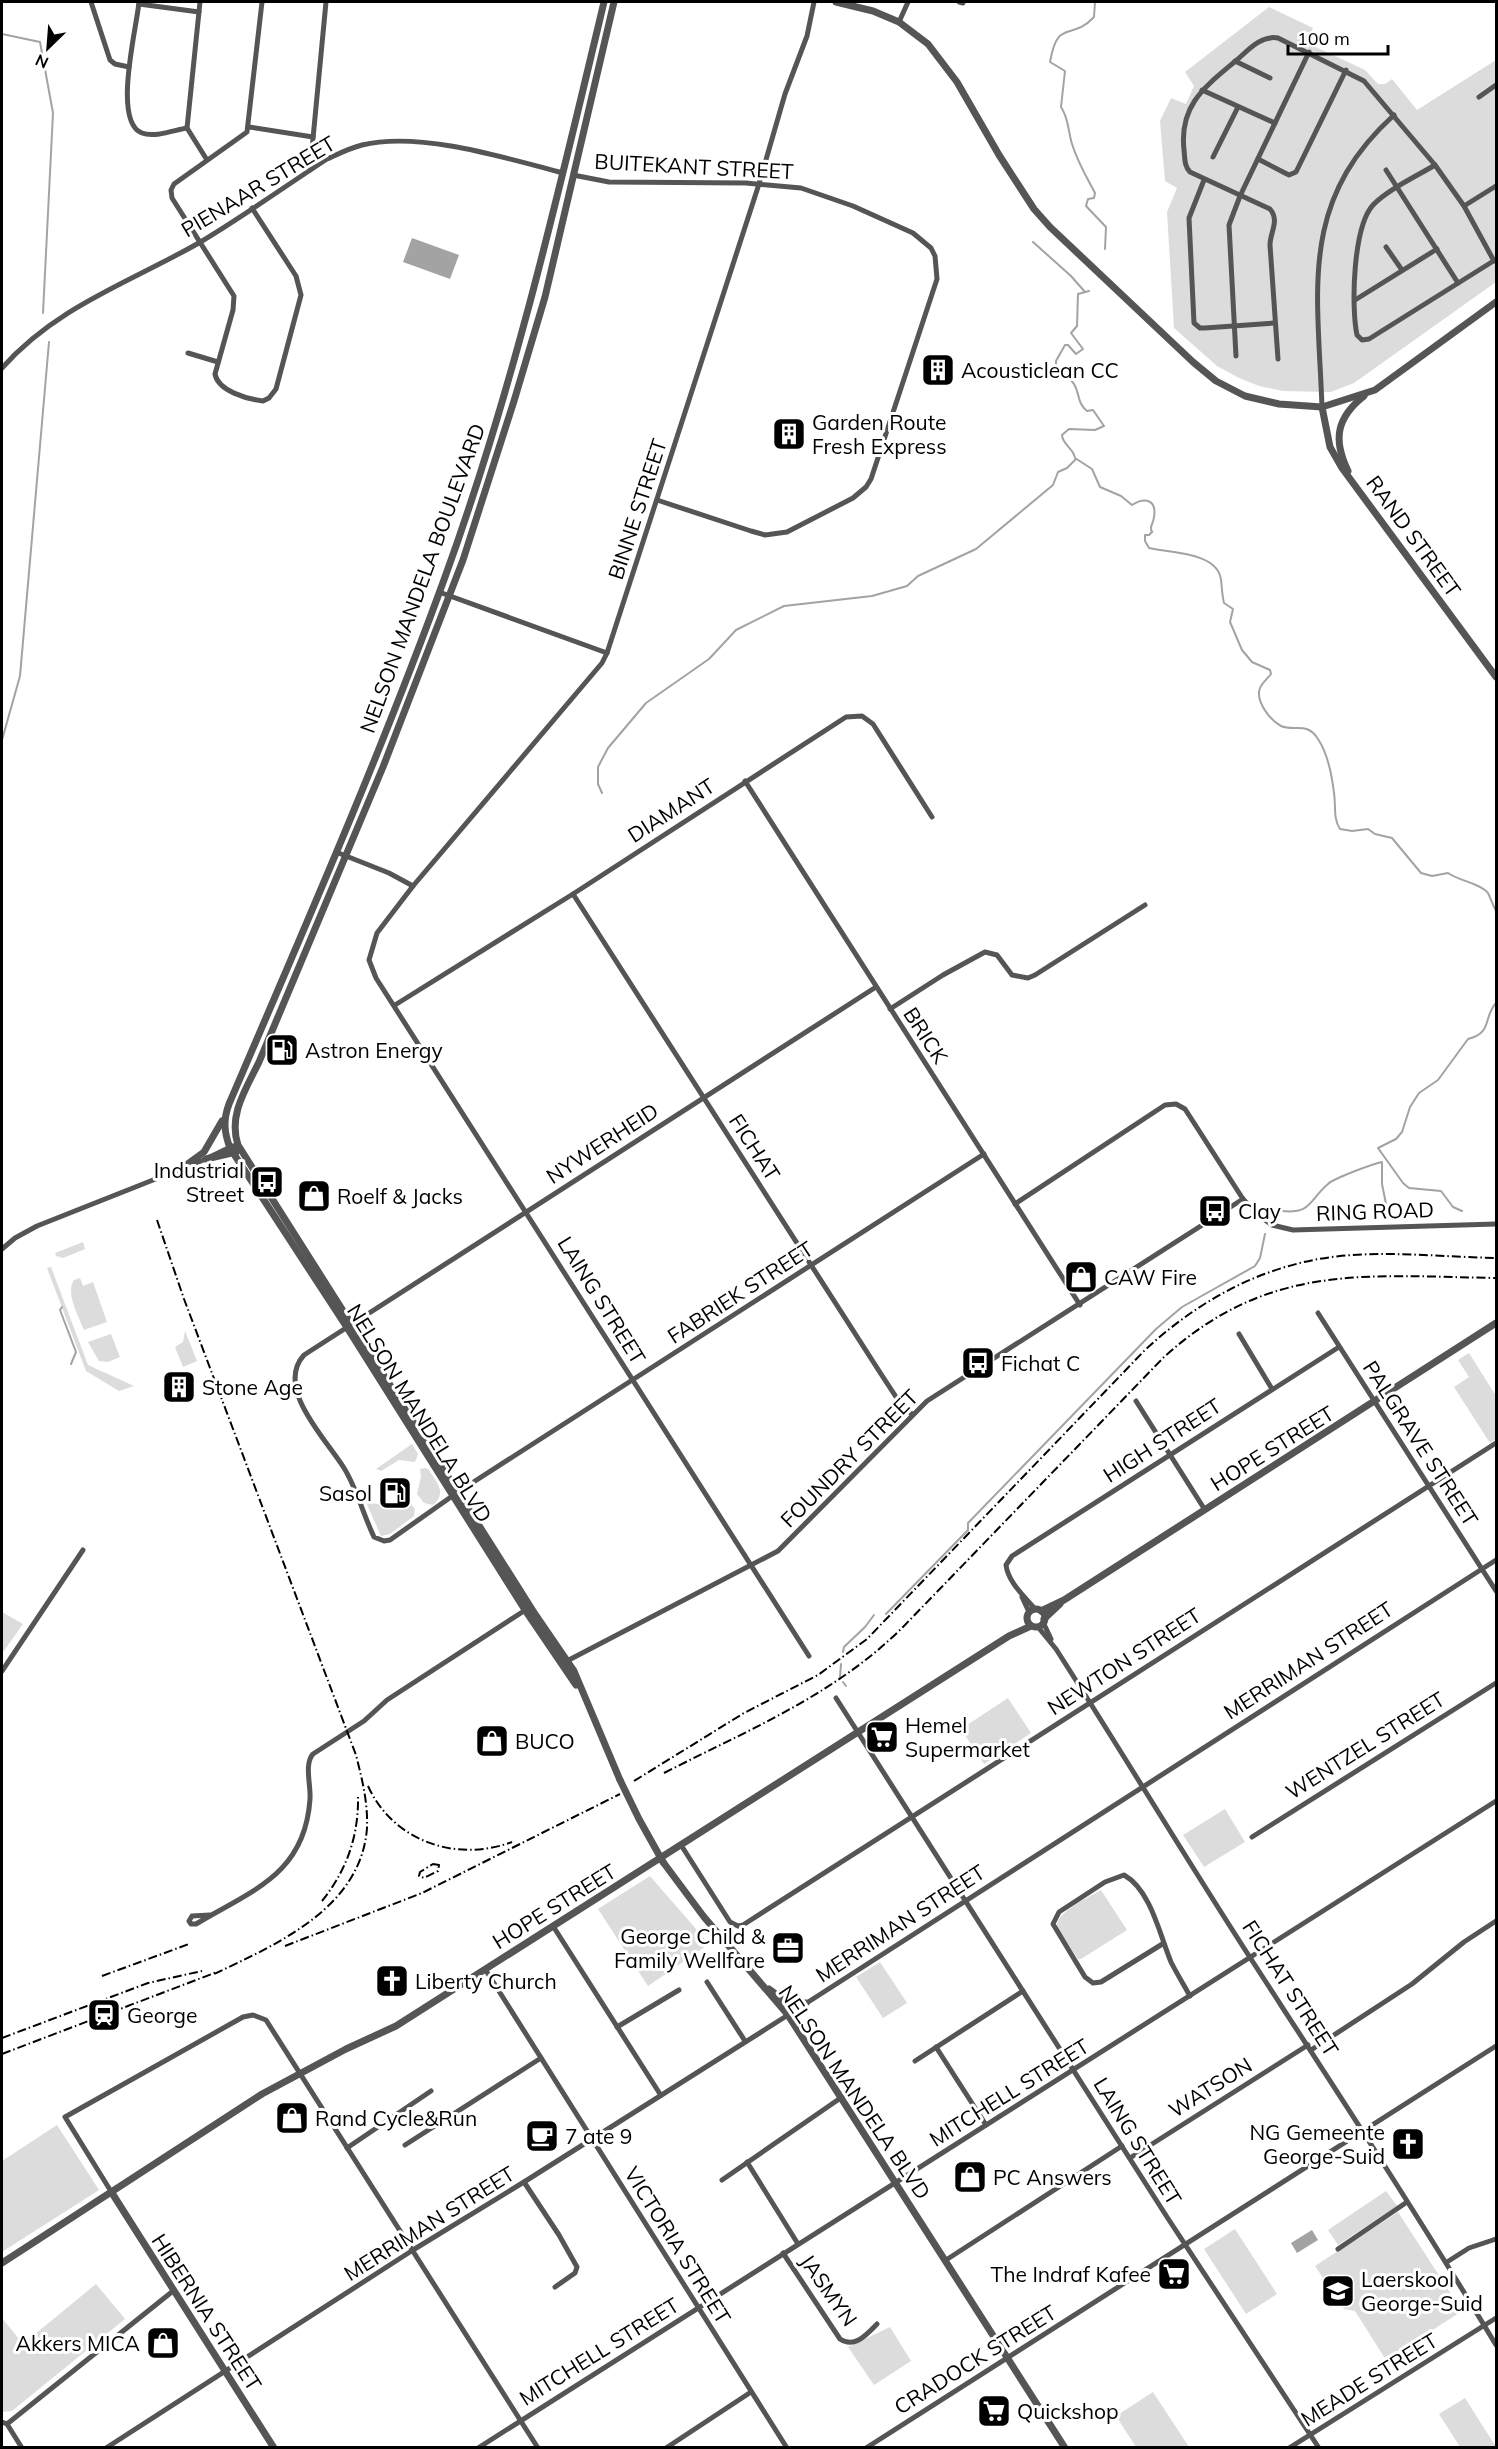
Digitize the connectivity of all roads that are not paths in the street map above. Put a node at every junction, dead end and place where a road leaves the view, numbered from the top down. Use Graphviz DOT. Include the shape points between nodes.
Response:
graph roads {
  1 [pos="91,2"];
  2 [pos="200,2"];
  3 [pos="262,2"];
  4 [pos="326,2"];
  5 [pos="604,2"];
  6 [pos="614,2"];
  7 [pos="814,2"];
  8 [pos="836,2"];
  9 [pos="908,2"];
  10 [pos="139,3"];
  11 [pos="199,12"];
  12 [pos="899,22"];
  13 [pos="1309,52"];
  14 [pos="590,59"];
  15 [pos="600,61"];
  16 [pos="1235,61"];
  17 [pos="129,67"];
  18 [pos="1346,70"];
  19 [pos="1270,78"];
  20 [pos="1497,85"];
  21 [pos="1202,90"];
  22 [pos="1479,97"];
  23 [pos="1238,107"];
  24 [pos="1394,115"];
  25 [pos="1275,123"];
  26 [pos="249,127"];
  27 [pos="188,128"];
  28 [pos="313,137"];
  29 [pos="1213,156"];
  30 [pos="1258,159"];
  31 [pos="207,160"];
  32 [pos="1435,165"];
  33 [pos="310,170"];
  34 [pos="1386,170"];
  35 [pos="563,172"];
  36 [pos="573,175"];
  37 [pos="1204,180"];
  38 [pos="759,184"];
  39 [pos="1497,186"];
  40 [pos="1398,188"];
  41 [pos="1240,196"];
  42 [pos="1464,206"];
  43 [pos="252,208"];
  44 [pos="198,243"];
  45 [pos="1386,247"];
  46 [pos="1437,249"];
  47 [pos="1495,260"];
  48 [pos="1402,270"];
  49 [pos="1458,283"];
  50 [pos="1355,300"];
  51 [pos="1497,302"];
  52 [pos="1275,323"];
  53 [pos="1235,326"];
  54 [pos="188,354"];
  55 [pos="1236,356"];
  56 [pos="1278,359"];
  57 [pos="218,362"];
  58 [pos="2,368"];
  59 [pos="1370,392"];
  60 [pos="1322,407"];
  61 [pos="1353,481"];
  62 [pos="657,500"];
  63 [pos="439,592"];
  64 [pos="450,595"];
  65 [pos="607,653"];
  66 [pos="1497,677"];
  67 [pos="745,781"];
  68 [pos="932,817"];
  69 [pos="336,852"];
  70 [pos="346,855"];
  71 [pos="413,886"];
  72 [pos="573,894"];
  73 [pos="1145,905"];
  74 [pos="369,960"];
  75 [pos="283,977"];
  76 [pos="293,981"];
  77 [pos="876,987"];
  78 [pos="395,1005"];
  79 [pos="890,1009"];
  80 [pos="263,1025"];
  81 [pos="273,1030"];
  82 [pos="703,1097"];
  83 [pos="225,1114"];
  84 [pos="240,1148"];
  85 [pos="232,1151"];
  86 [pos="984,1154"];
  87 [pos="206,1160"];
  88 [pos="182,1168"];
  89 [pos="1243,1199"];
  90 [pos="1015,1204"];
  91 [pos="526,1211"];
  92 [pos="1497,1224"];
  93 [pos="2,1249"];
  94 [pos="811,1266"];
  95 [pos="1080,1305"];
  96 [pos="1318,1313"];
  97 [pos="1497,1323"];
  98 [pos="349,1325"];
  99 [pos="1239,1334"];
  100 [pos="1339,1347"];
  101 [pos="633,1380"];
  102 [pos="1272,1389"];
  103 [pos="1136,1401"];
  104 [pos="1376,1402"];
  105 [pos="912,1414"];
  106 [pos="1497,1443"];
  107 [pos="1170,1455"];
  108 [pos="1429,1486"];
  109 [pos="456,1494"];
  110 [pos="1205,1510"];
  111 [pos="83,1550"];
  112 [pos="1497,1560"];
  113 [pos="1006,1565"];
  114 [pos="753,1566"];
  115 [pos="1482,1569"];
  116 [pos="1497,1592"];
  117 [pos="528,1608"];
  118 [pos="1036,1618"];
  119 [pos="809,1656"];
  120 [pos="564,1663"];
  121 [pos="2,1671"];
  122 [pos="1497,1683"];
  123 [pos="836,1698"];
  124 [pos="1090,1702"];
  125 [pos="858,1731"];
  126 [pos="1143,1785"];
  127 [pos="1497,1801"];
  128 [pos="913,1816"];
  129 [pos="1252,1837"];
  130 [pos="681,1845"];
  131 [pos="966,1901"];
  132 [pos="210,1915"];
  133 [pos="1497,1921"];
  134 [pos="553,1926"];
  135 [pos="1164,1943"];
  136 [pos="1250,1958"];
  137 [pos="485,1969"];
  138 [pos="707,1982"];
  139 [pos="762,1984"];
  140 [pos="679,1990"];
  141 [pos="1023,1991"];
  142 [pos="1190,1996"];
  143 [pos="806,2003"];
  144 [pos="788,2015"];
  145 [pos="617,2027"];
  146 [pos="745,2042"];
  147 [pos="1497,2046"];
  148 [pos="936,2047"];
  149 [pos="1310,2048"];
  150 [pos="541,2058"];
  151 [pos="915,2061"];
  152 [pos="1074,2070"];
  153 [pos="300,2074"];
  154 [pos="431,2091"];
  155 [pos="660,2094"];
  156 [pos="842,2097"];
  157 [pos="986,2126"];
  158 [pos="1363,2130"];
  159 [pos="592,2139"];
  160 [pos="405,2145"];
  161 [pos="1122,2146"];
  162 [pos="347,2148"];
  163 [pos="1130,2157"];
  164 [pos="747,2162"];
  165 [pos="722,2180"];
  166 [pos="524,2182"];
  167 [pos="897,2183"];
  168 [pos="112,2193"];
  169 [pos="1407,2202"];
  170 [pos="1497,2239"];
  171 [pos="798,2244"];
  172 [pos="1186,2245"];
  173 [pos="1338,2249"];
  174 [pos="413,2250"];
  175 [pos="783,2253"];
  176 [pos="946,2260"];
  177 [pos="1447,2262"];
  178 [pos="2,2263"];
  179 [pos="555,2287"];
  180 [pos="173,2291"];
  181 [pos="698,2307"];
  182 [pos="1497,2319"];
  183 [pos="877,2324"];
  184 [pos="1485,2326"];
  185 [pos="1497,2345"];
  186 [pos="1008,2357"];
  187 [pos="226,2372"];
  188 [pos="751,2392"];
  189 [pos="520,2421"];
  190 [pos="4,2423"];
  191 [pos="1309,2435"];
  192 [pos="22,2448"];
  193 [pos="106,2448"];
  194 [pos="274,2448"];
  195 [pos="478,2448"];
  196 [pos="538,2448"];
  197 [pos="666,2448"];
  198 [pos="787,2448"];
  199 [pos="866,2448"];
  200 [pos="1065,2448"];
  201 [pos="1289,2448"];
  202 [pos="1319,2448"];
  1 -- 17 [label="street" via="110,60"];
  2 -- 11 [label="street"];
  3 -- 26 [label="street"];
  4 -- 28 [label="street"];
  5 -- 14 [label="street, NELSON MANDELA BOULEVARD"];
  6 -- 15 [label="street, NELSON MANDELA BOULEVARD"];
  7 -- 38 [label="street, BINNE STREET" via="807,36 784,94"];
  8 -- 12 [label="street"];
  9 -- 12 [label="street"];
  10 -- 11 [label="street"];
  10 -- 17 [label="street"];
  11 -- 27 [label="street"];
  12 -- 60 [label="street" via="928,44 948,68 1023,194 1050,227 1194,362 1216,381 1245,396 1279,404"];
  13 -- 16 [label="street" via="1272,37"];
  13 -- 18 [label="street"];
  13 -- 25 [label="street"];
  14 -- 15 [label="street"];
  14 -- 35 [label="street, NELSON MANDELA BOULEVARD"];
  15 -- 36 [label="street, NELSON MANDELA BOULEVARD"];
  16 -- 19 [label="street"];
  16 -- 21 [label="street"];
  17 -- 27 [label="street" via="127,110 136,130 149,135"];
  18 -- 24 [label="street" via="1364,81"];
  18 -- 30 [label="street" via="1296,172 1289,175"];
  20 -- 22 [label="street"];
  21 -- 23 [label="street"];
  21 -- 37 [label="street" via="1182,131 1186,169"];
  23 -- 25 [label="street"];
  23 -- 29 [label="street"];
  24 -- 32 [label="street"];
  24 -- 60 [label="street" via="1350,165 1321,237 1318,291"];
  25 -- 30 [label="street"];
  26 -- 28 [label="street"];
  26 -- 31 [label="street" via="243,137"];
  27 -- 31 [label="street"];
  28 -- 33 [label="street"];
  30 -- 41 [label="street"];
  31 -- 44 [label="street" via="174,184 171,193"];
  32 -- 40 [label="street"];
  32 -- 42 [label="street"];
  33 -- 35 [label="street, PIENAAR STREET" via="362,145 423,142"];
  33 -- 43 [label="street, PIENAAR STREET"];
  34 -- 40 [label="street"];
  35 -- 36 [label="street"];
  35 -- 63 [label="street, NELSON MANDELA BOULEVARD" via="502,404"];
  36 -- 38 [label="street, BUITEKANT STREET" via="619,183"];
  36 -- 64 [label="street, NELSON MANDELA BOULEVARD" via="530,351"];
  37 -- 41 [label="street"];
  37 -- 53 [label="street" via="1189,218 1193,320 1200,328"];
  38 -- 62 [label="street, BINNE STREET"];
  38 -- 62 [label="street, BUITEKANT STREET" via="817,192 923,239 935,256 937,279 917,344 875,471 866,487 853,498 787,532 765,535"];
  39 -- 42 [label="street"];
  40 -- 46 [label="street"];
  40 -- 50 [label="street" via="1374,204 1367,215 1355,266"];
  41 -- 52 [label="street" via="1270,209 1275,218 1270,236"];
  41 -- 53 [label="street" via="1229,225"];
  42 -- 47 [label="street"];
  43 -- 44 [label="street, PIENAAR STREET"];
  43 -- 57 [label="street" via="296,276 301,295 299,309 276,389 269,398 256,400 223,388 215,374"];
  44 -- 57 [label="street" via="234,296"];
  44 -- 58 [label="street, PIENAAR STREET" via="65,313"];
  45 -- 48 [label="street"];
  46 -- 48 [label="street"];
  46 -- 49 [label="street"];
  47 -- 49 [label="street"];
  48 -- 50 [label="street"];
  49 -- 50 [label="street" via="1366,340 1357,335"];
  51 -- 59 [label="street"];
  52 -- 53 [label="street"];
  52 -- 56 [label="street"];
  53 -- 55 [label="street"];
  54 -- 57 [label="street"];
  59 -- 60 [label="street"];
  59 -- 61 [label="street" via="1349,410 1339,429 1339,449"];
  60 -- 61 [label="street, RAND STREET" via="1330,447"];
  61 -- 66 [label="street, RAND STREET"];
  62 -- 65 [label="street, BINNE STREET"];
  63 -- 64 [label="street"];
  63 -- 69 [label="street, NELSON MANDELA BOULEVARD"];
  64 -- 65 [label="street"];
  64 -- 70 [label="street, NELSON MANDELA BOULEVARD"];
  65 -- 71 [label="street, BINNE STREET"];
  67 -- 68 [label="street, DIAMANT" via="846,717 862,716 873,724"];
  67 -- 72 [label="street, DIAMANT"];
  67 -- 77 [label="street, BRICK"];
  69 -- 70 [label="street"];
  69 -- 75 [label="street, NELSON MANDELA BOULEVARD"];
  70 -- 71 [label="street"];
  70 -- 76 [label="street, NELSON MANDELA BOULEVARD"];
  71 -- 74 [label="street, BINNE STREET" via="377,933"];
  72 -- 78 [label="street, DIAMANT"];
  72 -- 82 [label="street, FICHAT"];
  73 -- 79 [label="street" via="1028,978 1012,975 997,955 985,952"];
  74 -- 78 [label="street, LAING STREET"];
  75 -- 76 [label="street"];
  75 -- 80 [label="street, NELSON MANDELA BOULEVARD"];
  76 -- 81 [label="street, NELSON MANDELA BOULEVARD"];
  77 -- 79 [label="street, BRICK"];
  77 -- 82 [label="street, NYWERHEID"];
  78 -- 91 [label="street, LAING STREET"];
  79 -- 86 [label="street, BRICK"];
  80 -- 81 [label="street"];
  80 -- 83 [label="street, NELSON MANDELA BOULEVARD"];
  81 -- 84 [label="street, NELSON MANDELA BOULEVARD" via="237,1111 234,1124"];
  82 -- 91 [label="street, NYWERHEID"];
  82 -- 94 [label="street, FICHAT"];
  83 -- 85 [label="street, NELSON MANDELA BOULEVARD" via="225,1136"];
  83 -- 88 [label="street" via="211,1144"];
  84 -- 85 [label="street"];
  84 -- 98 [label="street, NELSON MANDELA BLVD"];
  85 -- 87 [label="street"];
  85 -- 98 [label="street, NELSON MANDELA BLVD"];
  86 -- 90 [label="street, BRICK"];
  86 -- 94 [label="street, FABRIEK STREET"];
  87 -- 88 [label="street"];
  88 -- 93 [label="street" via="38,1226"];
  89 -- 90 [label="street" via="1185,1109 1176,1104 1165,1105"];
  89 -- 92 [label="street, RING ROAD" via="1257,1215 1293,1230"];
  89 -- 95 [label="street, FOUNDRY STREET"];
  90 -- 95 [label="street, BRICK"];
  91 -- 98 [label="street, NYWERHEID"];
  91 -- 101 [label="street, LAING STREET"];
  94 -- 101 [label="street, FABRIEK STREET"];
  94 -- 105 [label="street, FICHAT" via="902,1406"];
  95 -- 105 [label="street, FOUNDRY STREET"];
  96 -- 100 [label="street, PALGRAVE STREET"];
  97 -- 104 [label="street, HOPE STREET"];
  98 -- 109 [label="street, NELSON MANDELA BLVD"];
  98 -- 109 [label="street, NYWERHEID" via="304,1355 295,1373 302,1403 314,1428 345,1469 374,1537 390,1540"];
  99 -- 102 [label="street"];
  100 -- 102 [label="street, HIGH STREET"];
  100 -- 104 [label="street, PALGRAVE STREET"];
  101 -- 109 [label="street, FABRIEK STREET"];
  101 -- 114 [label="street, LAING STREET"];
  102 -- 107 [label="street, HIGH STREET"];
  103 -- 107 [label="street"];
  104 -- 108 [label="street, PALGRAVE STREET"];
  104 -- 110 [label="street, HOPE STREET"];
  105 -- 114 [label="street, FOUNDRY STREET" via="778,1551"];
  106 -- 108 [label="street, NEWTON STREET"];
  107 -- 110 [label="street"];
  107 -- 113 [label="street, HIGH STREET" via="1020,1550"];
  108 -- 115 [label="street, PALGRAVE STREET"];
  108 -- 124 [label="street, NEWTON STREET"];
  109 -- 117 [label="street, NELSON MANDELA BLVD"];
  110 -- 118 [label="street, HOPE STREET"];
  111 -- 121 [label="street"];
  112 -- 115 [label="street, MERRIMAN STREET"];
  113 -- 118 [label="street, FICHAT STREET"];
  114 -- 119 [label="street, LAING STREET"];
  114 -- 120 [label="street, FOUNDRY STREET"];
  115 -- 116 [label="street, PALGRAVE STREET"];
  115 -- 126 [label="street, MERRIMAN STREET"];
  117 -- 120 [label="street, NELSON MANDELA BLVD"];
  117 -- 132 [label="street" via="387,1700 364,1721 324,1744 310,1757 308,1822 299,1845 270,1880"];
  118 -- 124 [label="street, FICHAT STREET"];
  118 -- 125 [label="street, HOPE STREET"];
  120 -- 139 [label="street, NELSON MANDELA BLVD, bridge" via="663,1862"];
  122 -- 129 [label="street, WENTZEL STREET"];
  123 -- 125 [label="street, LAING STREET"];
  124 -- 126 [label="street, FICHAT STREET"];
  124 -- 128 [label="street, NEWTON STREET"];
  125 -- 128 [label="street, LAING STREET"];
  125 -- 130 [label="street, HOPE STREET"];
  126 -- 131 [label="street, MERRIMAN STREET"];
  126 -- 136 [label="street, FICHAT STREET"];
  127 -- 136 [label="street, MITCHELL STREET"];
  128 -- 130 [label="street, NEWTON STREET" via="738,1926 728,1919"];
  128 -- 131 [label="street, LAING STREET"];
  130 -- 134 [label="street, HOPE STREET"];
  131 -- 141 [label="street, LAING STREET"];
  131 -- 143 [label="street, MERRIMAN STREET"];
  133 -- 149 [label="street, WATSON" via="1412,1984"];
  134 -- 137 [label="street, HOPE STREET"];
  134 -- 145 [label="street"];
  135 -- 135 [label="street" via="1149,1906 1124,1875 1105,1882 1059,1912 1054,1920 1054,1928 1085,1977 1093,1983 1101,1982"];
  135 -- 142 [label="street"];
  136 -- 142 [label="street, MITCHELL STREET"];
  136 -- 149 [label="street, FICHAT STREET"];
  137 -- 150 [label="street, VICTORIA STREET"];
  137 -- 153 [label="street, HOPE STREET" via="396,2026"];
  138 -- 146 [label="street"];
  139 -- 143 [label="street" via="788,2003"];
  139 -- 144 [label="street, NELSON MANDELA BLVD"];
  140 -- 145 [label="street"];
  141 -- 148 [label="street"];
  141 -- 152 [label="street, LAING STREET"];
  142 -- 152 [label="street, MITCHELL STREET"];
  143 -- 144 [label="street, MERRIMAN STREET"];
  144 -- 146 [label="street, MERRIMAN STREET"];
  144 -- 156 [label="street, NELSON MANDELA BLVD"];
  145 -- 155 [label="street"];
  146 -- 155 [label="street, MERRIMAN STREET"];
  147 -- 158 [label="street, CRADOCK STREET"];
  148 -- 151 [label="street"];
  148 -- 157 [label="street"];
  149 -- 158 [label="street, FICHAT STREET"];
  149 -- 163 [label="street, WATSON"];
  150 -- 159 [label="street, VICTORIA STREET"];
  150 -- 160 [label="street"];
  152 -- 157 [label="street, MITCHELL STREET"];
  152 -- 161 [label="street, LAING STREET"];
  153 -- 162 [label="street"];
  153 -- 168 [label="street, HOPE STREET" via="262,2094"];
  153 -- 168 [label="street" via="266,2020 253,2015 243,2017 65,2117"];
  154 -- 162 [label="street"];
  155 -- 159 [label="street, MERRIMAN STREET"];
  156 -- 164 [label="street"];
  156 -- 167 [label="street, NELSON MANDELA BLVD"];
  157 -- 167 [label="street, MITCHELL STREET"];
  158 -- 169 [label="street, FICHAT STREET"];
  158 -- 172 [label="street, CRADOCK STREET"];
  159 -- 166 [label="street, MERRIMAN STREET"];
  159 -- 181 [label="street, VICTORIA STREET"];
  161 -- 163 [label="street, LAING STREET"];
  161 -- 176 [label="street"];
  162 -- 174 [label="street"];
  163 -- 172 [label="street, LAING STREET"];
  164 -- 165 [label="street"];
  164 -- 171 [label="street"];
  166 -- 174 [label="street, MERRIMAN STREET"];
  166 -- 179 [label="street" via="577,2267 575,2273"];
  167 -- 171 [label="street, MITCHELL STREET"];
  167 -- 176 [label="street, NELSON MANDELA BLVD"];
  168 -- 178 [label="street, HOPE STREET"];
  168 -- 180 [label="street, HIBERNIA STREET"];
  169 -- 173 [label="street"];
  169 -- 177 [label="street, FICHAT STREET"];
  170 -- 177 [label="street" via="1469,2248"];
  171 -- 175 [label="street, MITCHELL STREET"];
  172 -- 186 [label="street, CRADOCK STREET"];
  172 -- 191 [label="street, LAING STREET"];
  174 -- 187 [label="street, MERRIMAN STREET"];
  174 -- 189 [label="street"];
  175 -- 181 [label="street, MITCHELL STREET"];
  175 -- 183 [label="street, JASMYN" via="840,2339 856,2341"];
  176 -- 186 [label="street, NELSON MANDELA BLVD"];
  177 -- 184 [label="street, FICHAT STREET"];
  180 -- 187 [label="street, HIBERNIA STREET"];
  180 -- 190 [label="street"];
  181 -- 188 [label="street, VICTORIA STREET"];
  181 -- 189 [label="street, MITCHELL STREET"];
  182 -- 184 [label="street, MEADE STREET"];
  184 -- 185 [label="street, FICHAT STREET"];
  184 -- 191 [label="street, MEADE STREET"];
  186 -- 199 [label="street, CRADOCK STREET"];
  186 -- 200 [label="street, NELSON MANDELA BLVD"];
  187 -- 193 [label="street, MERRIMAN STREET"];
  187 -- 194 [label="street, HIBERNIA STREET"];
  188 -- 197 [label="street"];
  188 -- 198 [label="street, VICTORIA STREET"];
  189 -- 195 [label="street, MITCHELL STREET"];
  189 -- 196 [label="street"];
  190 -- 192 [label="street"];
  191 -- 201 [label="street, MEADE STREET"];
  191 -- 202 [label="street, LAING STREET"];
}
